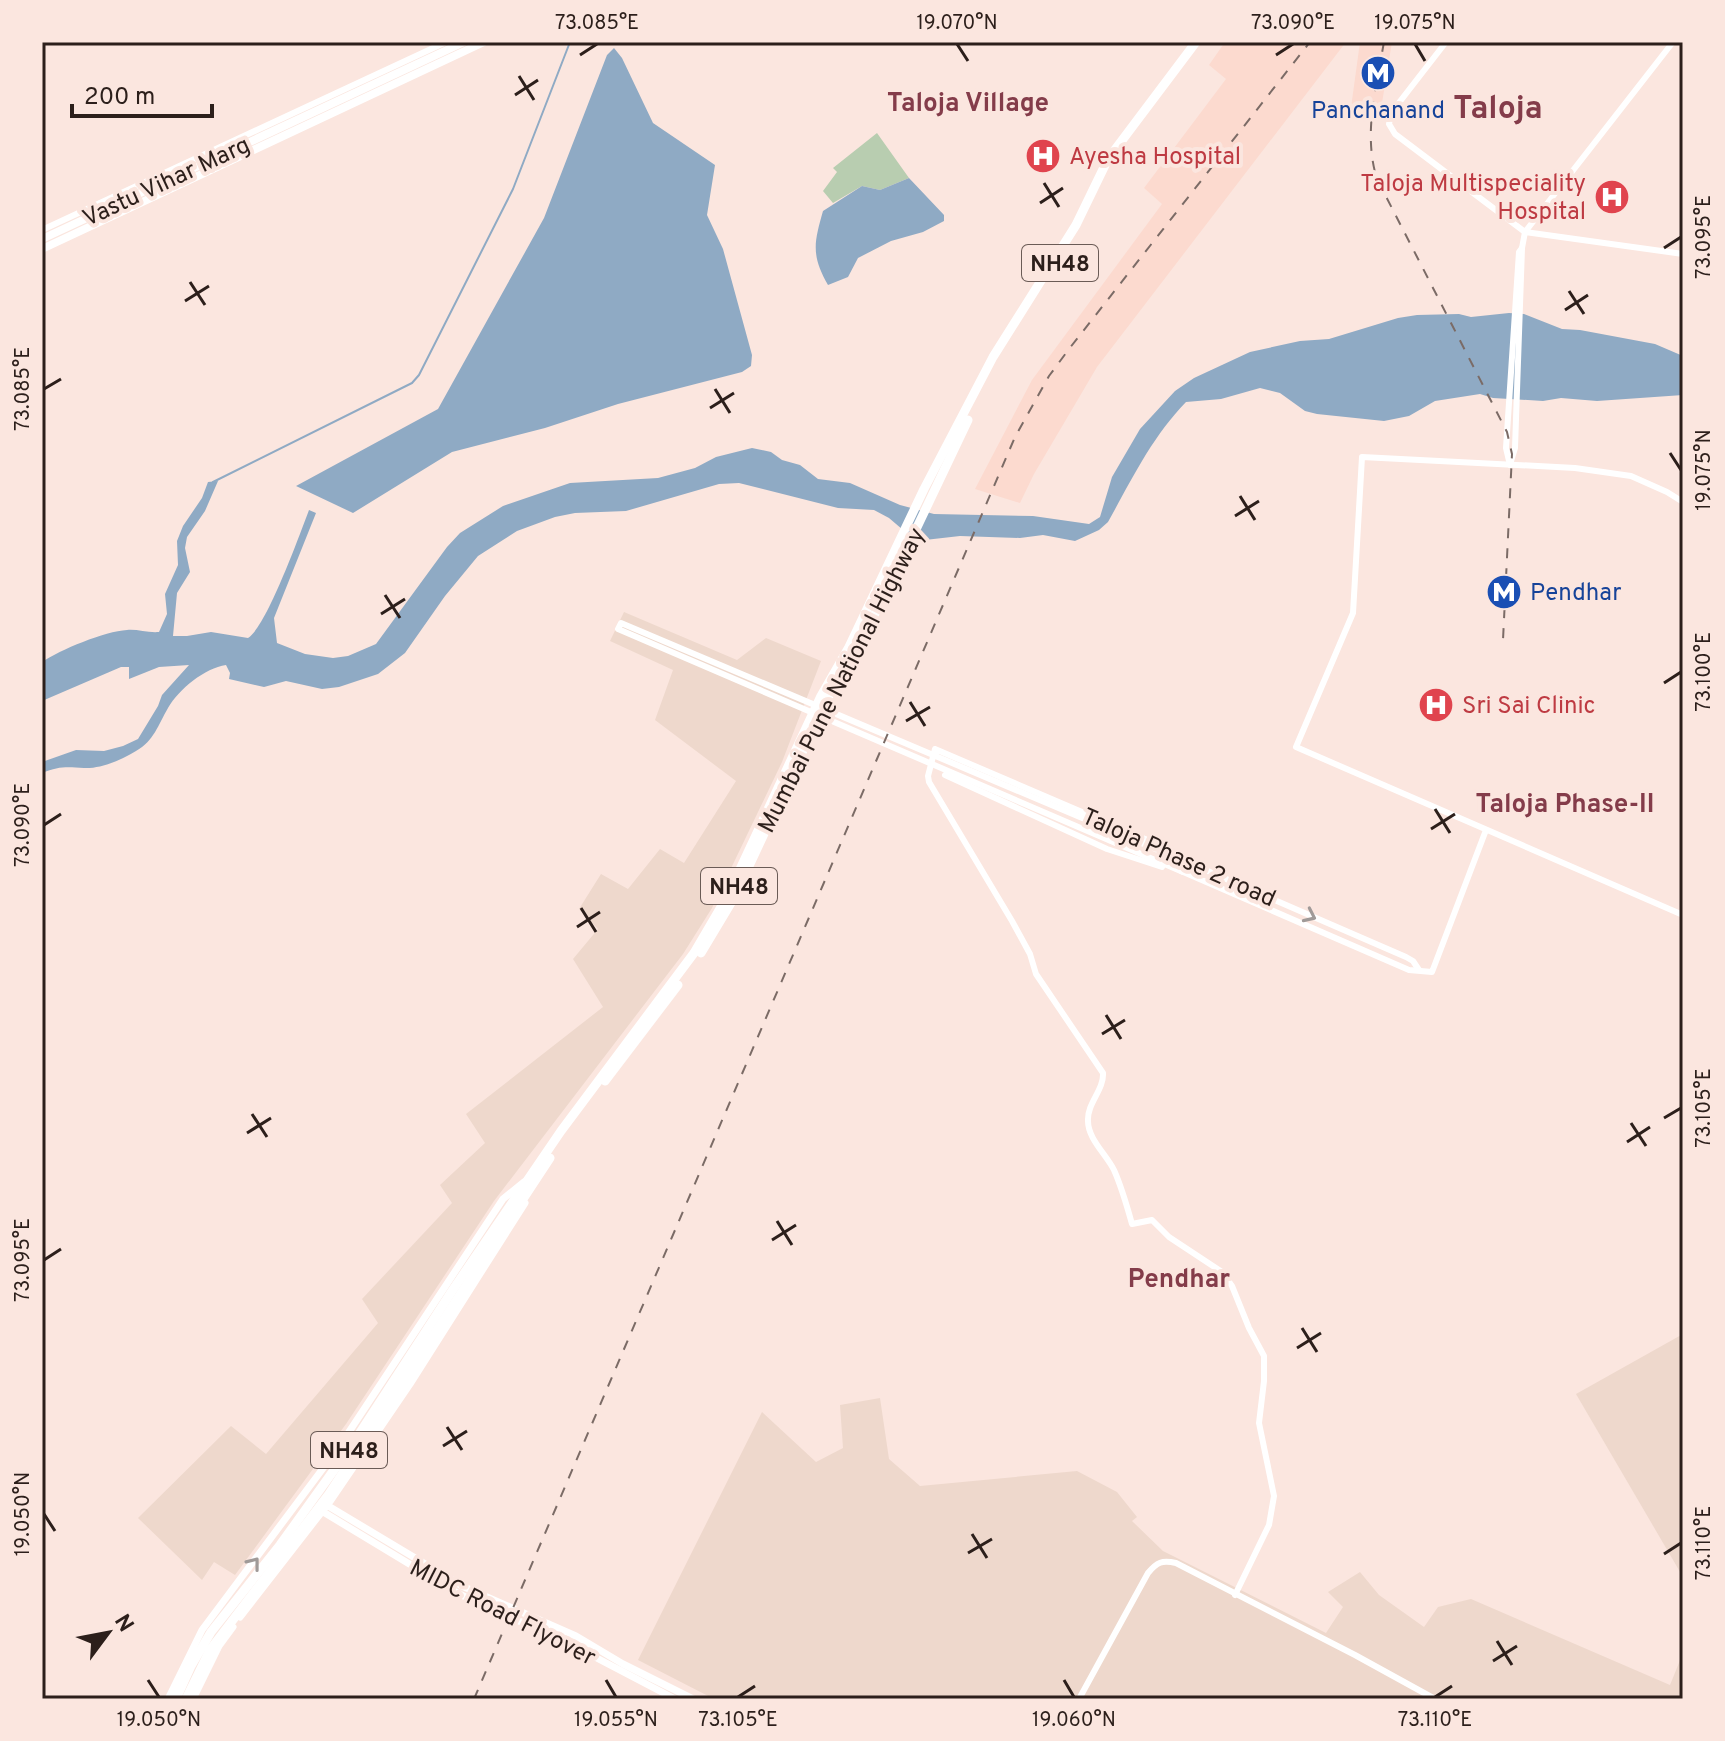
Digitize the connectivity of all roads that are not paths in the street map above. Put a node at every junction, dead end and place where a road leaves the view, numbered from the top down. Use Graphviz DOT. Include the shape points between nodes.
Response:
graph roads {
  1 [pos="446,42"];
  2 [pos="464,42"];
  3 [pos="484,42"];
  4 [pos="1196,42"];
  5 [pos="1203,42"];
  6 [pos="1446,42"];
  7 [pos="1673,42"];
  8 [pos="42,230"];
  9 [pos="1525,232"];
  10 [pos="42,239"];
  11 [pos="42,249"];
  12 [pos="1683,254"];
  13 [pos="1519,280"];
  14 [pos="1510,465"];
  15 [pos="1683,502"];
  16 [pos="895,561"];
  17 [pos="619,626"];
  18 [pos="712,666"];
  19 [pos="930,768"];
  20 [pos="1486,830"];
  21 [pos="1187,862"];
  22 [pos="1183,872"];
  23 [pos="1683,915"];
  24 [pos="1419,970"];
  25 [pos="531,1180"];
  26 [pos="519,1198"];
  27 [pos="306,1494"];
  28 [pos="324,1509"];
  29 [pos="1235,1595"];
  30 [pos="674,1695"];
  31 [pos="168,1699"];
  32 [pos="176,1699"];
  33 [pos="186,1699"];
  34 [pos="193,1699"];
  35 [pos="693,1699"];
  36 [pos="1079,1699"];
  37 [pos="1435,1699"];
  1 -- 8 [label="street"];
  2 -- 10 [label="main road, Vastu Vihar Marg"];
  3 -- 11 [label="main road"];
  4 -- 16 [label="highway, Mumbai Pune National Highway / NH48" via="1108,159 1076,225 993,357 924,489"];
  5 -- 16 [label="highway, Mumbai Pune National Highway / NH48" via="1113,162 1073,242 997,360 934,495"];
  6 -- 9 [label="street" via="1391,113 1389,124 1405,142"];
  7 -- 9 [label="street"];
  9 -- 12 [label="street"];
  9 -- 13 [label="street"];
  13 -- 14 [label="street" via="1515,448"];
  13 -- 14 [label="street" via="1506,448"];
  14 -- 15 [label="street" via="1631,476"];
  14 -- 20 [label="street" via="1362,457 1353,613 1296,747"];
  16 -- 25 [label="highway, Mumbai Pune National Highway / NH48" via="821,696 717,916 577,1107"];
  17 -- 18 [label="street"];
  18 -- 21 [label="street"];
  18 -- 22 [label="street"];
  19 -- 21 [label="street, Taloja Phase 2 road" via="935,749 1158,844"];
  19 -- 22 [label="street, Taloja Phase 2 road" via="1107,849"];
  19 -- 29 [label="street" via="929,782 1054,1004 1103,1073 1087,1122 1113,1167 1132,1224 1152,1220 1222,1272 1264,1356 1259,1423 1272,1506 1269,1525"];
  20 -- 23 [label="street"];
  20 -- 24 [label="street" via="1432,972"];
  21 -- 24 [label="street, Taloja Phase 2 road, one-way" via="1406,957"];
  22 -- 24 [label="street, Taloja Phase 2 road"];
  25 -- 26 [label="highway, NH48"];
  25 -- 27 [label="main road" via="503,1199"];
  25 -- 28 [label="main road" via="520,1214"];
  26 -- 32 [label="highway, NH48" via="352,1445 211,1632"];
  26 -- 33 [label="highway, NH48" via="329,1494 210,1650"];
  27 -- 28 [label="main road, MIDC Road Flyover"];
  31 -- 27 [label="main road, one-way" via="202,1630"];
  28 -- 30 [label="main road, MIDC Road Flyover" via="459,1594"];
  28 -- 34 [label="main road" via="219,1646"];
  29 -- 36 [label="street" via="1176,1563 1156,1563"];
  29 -- 37 [label="street"];
  30 -- 35 [label="main road, MIDC Road Flyover"];
}
